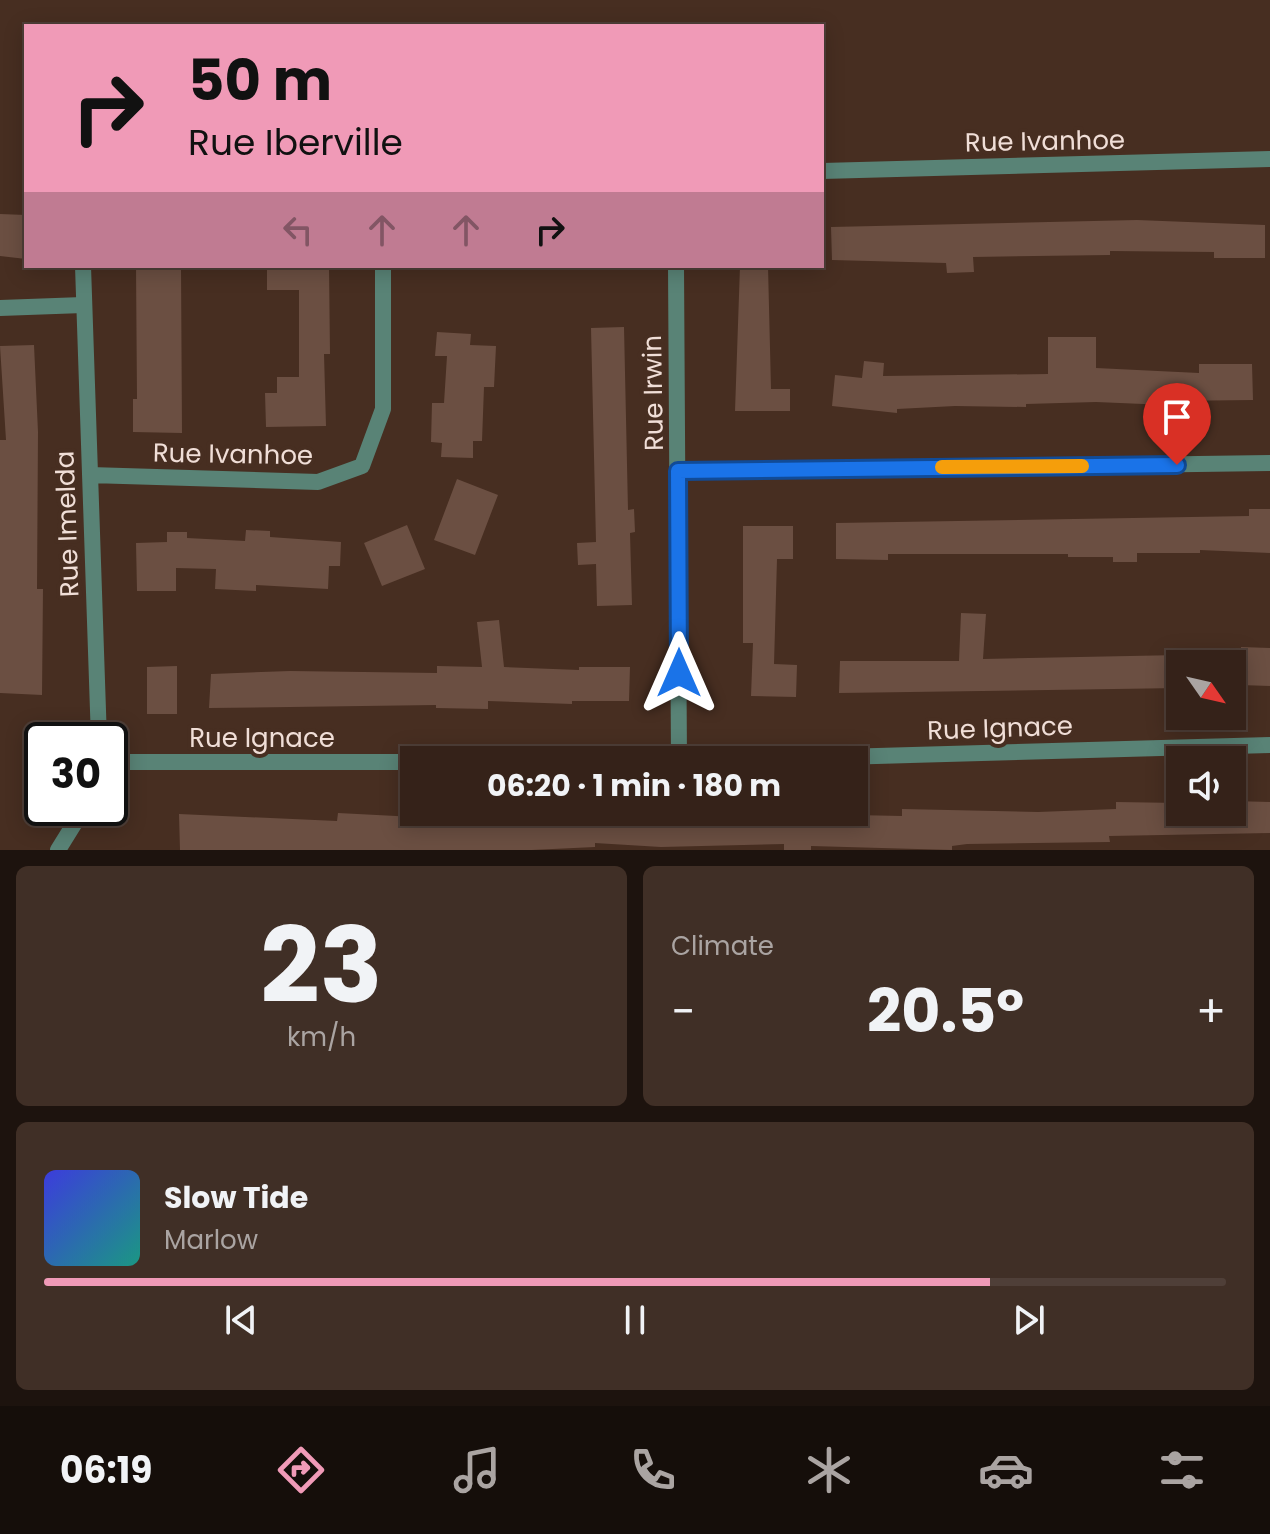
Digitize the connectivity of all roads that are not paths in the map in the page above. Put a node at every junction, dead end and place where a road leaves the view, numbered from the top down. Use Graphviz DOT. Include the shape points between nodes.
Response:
graph roads {
  1 [pos="1270,159"];
  2 [pos="824,171"];
  3 [pos="83,268"];
  4 [pos="383,268"];
  5 [pos="676,268"];
  6 [pos="83,305"];
  7 [pos="0,308"];
  8 [pos="1270,463"];
  9 [pos="678,471"];
  10 [pos="90,475"];
  11 [pos="98,722"];
  12 [pos="1270,745"];
  13 [pos="679,746"];
  14 [pos="868,756"];
  15 [pos="128,762"];
  16 [pos="400,762"];
  17 [pos="73,826"];
  18 [pos="58,850"];
  1 -- 2 [label="street, Rue Ivanhoe"];
  3 -- 6 [label="street, Rue Imelda"];
  4 -- 10 [label="street, Rue Ivanhoe" via="383,409 362,466 318,482"];
  5 -- 9 [label="street, Rue Irwin"];
  6 -- 7 [label="street"];
  6 -- 10 [label="street, Rue Imelda"];
  8 -- 9 [label="street"];
  9 -- 13 [label="street, Rue Irwin"];
  10 -- 11 [label="street, Rue Imelda"];
  12 -- 14 [label="street, Rue Ignace"];
  15 -- 16 [label="street, Rue Ignace"];
  17 -- 18 [label="street"];
}
